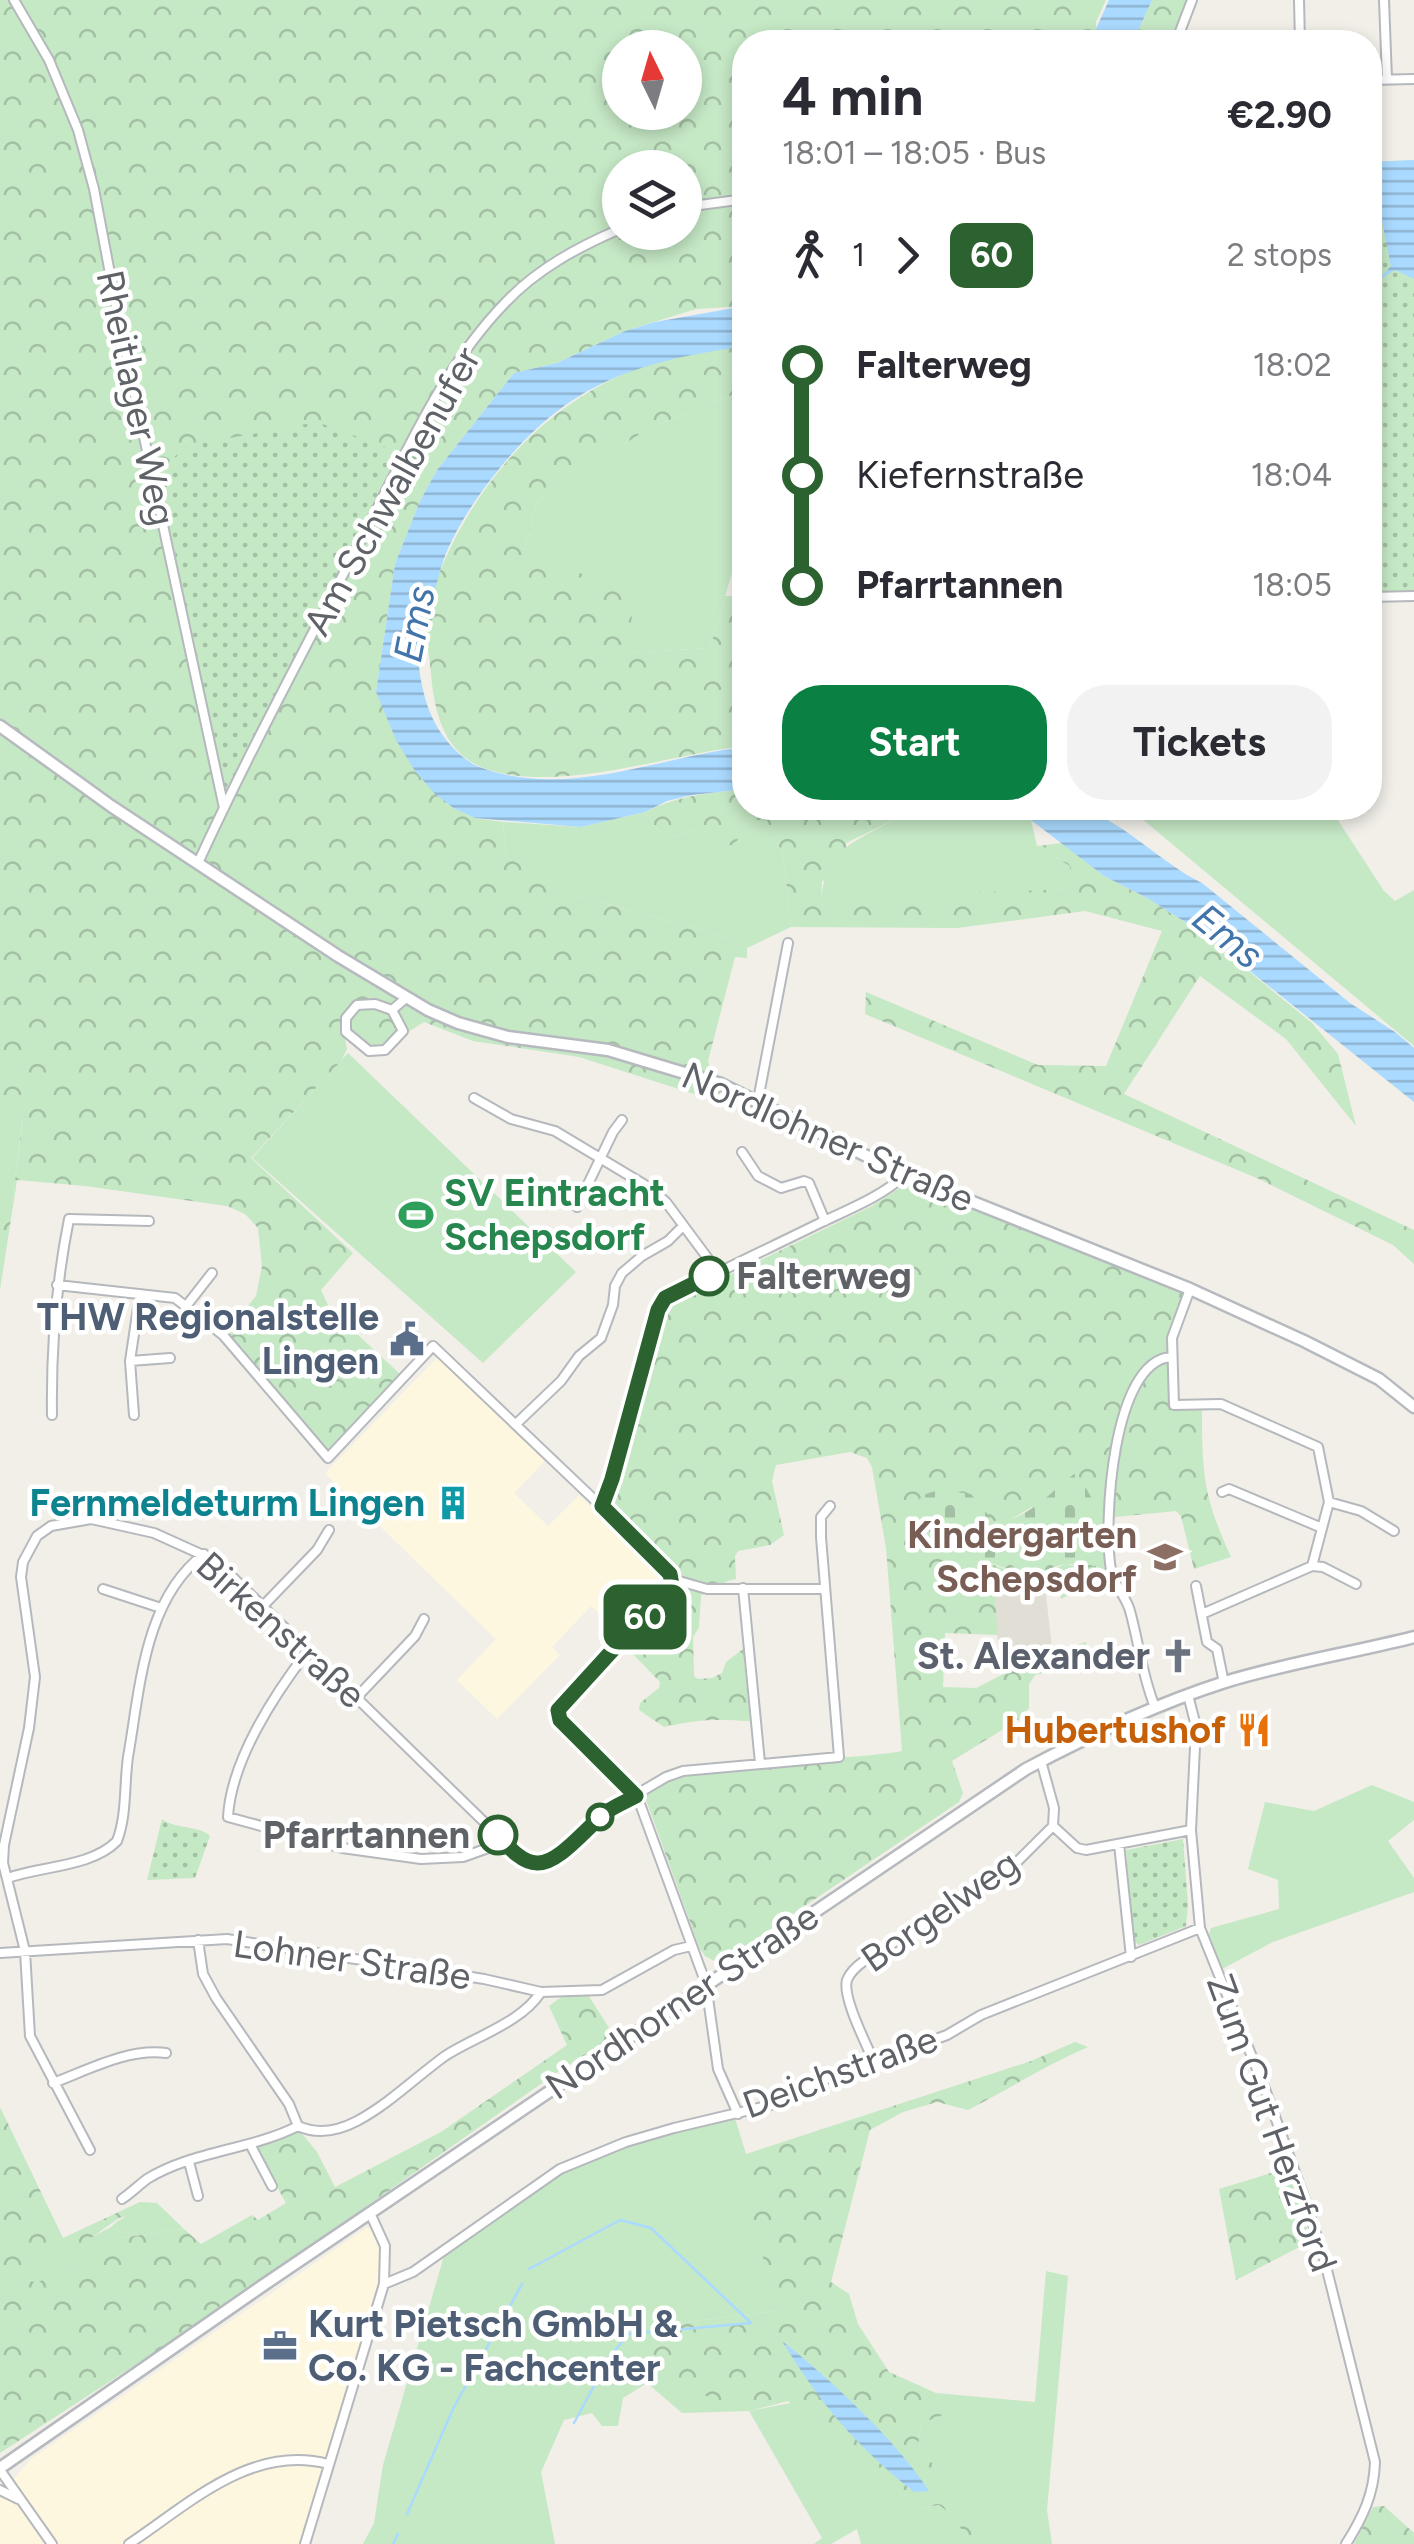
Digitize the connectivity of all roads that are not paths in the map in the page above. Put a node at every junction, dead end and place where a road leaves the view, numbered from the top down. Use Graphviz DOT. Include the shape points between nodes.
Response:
graph roads {
  1 [pos="14,0"];
  2 [pos="1192,0"];
  3 [pos="1299,0"];
  4 [pos="1384,0"];
  5 [pos="1181,30"];
  6 [pos="1300,30"];
  7 [pos="1382,79"];
  8 [pos="1387,79"];
  9 [pos="1414,79"];
  10 [pos="732,201"];
  11 [pos="702,205"];
  12 [pos="602,239"];
  13 [pos="1382,596"];
  14 [pos="1414,596"];
  15 [pos="0,726"];
  16 [pos="224,808"];
  17 [pos="198,864"];
  18 [pos="788,943"];
  19 [pos="406,998"];
  20 [pos="392,1010"];
  21 [pos="474,1098"];
  22 [pos="758,1100"];
  23 [pos="622,1120"];
  24 [pos="742,1152"];
  25 [pos="602,1161"];
  26 [pos="905,1175"];
  27 [pos="577,1206"];
  28 [pos="148,1221"];
  29 [pos="825,1221"];
  30 [pos="683,1226"];
  31 [pos="718,1272"];
  32 [pos="212,1274"];
  33 [pos="57,1285"];
  34 [pos="1190,1289"];
  35 [pos="140,1294"];
  36 [pos="186,1304"];
  37 [pos="1171,1357"];
  38 [pos="170,1358"];
  39 [pos="130,1360"];
  40 [pos="1414,1407"];
  41 [pos="134,1414"];
  42 [pos="52,1415"];
  43 [pos="516,1424"];
  44 [pos="1222,1492"];
  45 [pos="1329,1502"];
  46 [pos="602,1506"];
  47 [pos="830,1506"];
  48 [pos="1322,1528"];
  49 [pos="328,1530"];
  50 [pos="1394,1531"];
  51 [pos="204,1554"];
  52 [pos="1312,1566"];
  53 [pos="672,1579"];
  54 [pos="1356,1584"];
  55 [pos="1196,1586"];
  56 [pos="743,1588"];
  57 [pos="103,1589"];
  58 [pos="825,1589"];
  59 [pos="263,1606"];
  60 [pos="161,1608"];
  61 [pos="1202,1614"];
  62 [pos="424,1620"];
  63 [pos="1414,1637"];
  64 [pos="308,1652"];
  65 [pos="1224,1682"];
  66 [pos="1188,1695"];
  67 [pos="357,1698"];
  68 [pos="1155,1707"];
  69 [pos="1041,1761"];
  70 [pos="760,1763"];
  71 [pos="636,1796"];
  72 [pos="1053,1826"];
  73 [pos="1192,1830"];
  74 [pos="505,1842"];
  75 [pos="1119,1844"];
  76 [pos="8,1878"];
  77 [pos="1200,1928"];
  78 [pos="198,1940"];
  79 [pos="692,1946"];
  80 [pos="25,1952"];
  81 [pos="0,1954"];
  82 [pos="1131,1958"];
  83 [pos="706,1984"];
  84 [pos="541,1992"];
  85 [pos="166,2053"];
  86 [pos="873,2060"];
  87 [pos="53,2082"];
  88 [pos="738,2114"];
  89 [pos="298,2126"];
  90 [pos="251,2146"];
  91 [pos="90,2150"];
  92 [pos="189,2162"];
  93 [pos="272,2186"];
  94 [pos="198,2196"];
  95 [pos="122,2199"];
  96 [pos="370,2212"];
  97 [pos="384,2284"];
  98 [pos="328,2464"];
  99 [pos="0,2469"];
  100 [pos="0,2490"];
  101 [pos="22,2502"];
  102 [pos="52,2544"];
  103 [pos="129,2544"];
  104 [pos="305,2544"];
  105 [pos="1346,2544"];
  1 -- 16 [label="street, Rheitlager Weg" via="50,60 94,189"];
  2 -- 5 [label="street"];
  3 -- 6 [label="street"];
  4 -- 8 [label="street"];
  7 -- 8 [label="street"];
  8 -- 9 [label="street"];
  10 -- 11 [label="street"];
  12 -- 16 [label="street, Am Schwalbenufer" via="527,283 456,364"];
  13 -- 14 [label="street"];
  15 -- 17 [label="main road, Nordlohner Straße"];
  16 -- 17 [label="street, Am Schwalbenufer"];
  17 -- 19 [label="main road, Nordlohner Straße"];
  18 -- 22 [label="street"];
  19 -- 20 [label="street"];
  19 -- 22 [label="main road, Nordlohner Straße" via="486,1032 628,1055"];
  20 -- 20 [label="street" via="358,1005 346,1018 346,1032 369,1051 385,1050 403,1031"];
  21 -- 25 [label="street" via="510,1119 555,1132"];
  22 -- 26 [label="main road, Nordlohner Straße"];
  23 -- 25 [label="street"];
  24 -- 29 [label="street" via="758,1176 781,1188 808,1183"];
  25 -- 27 [label="street"];
  25 -- 30 [label="street" via="658,1194"];
  26 -- 29 [label="street"];
  26 -- 34 [label="main road, Nordlohner Straße"];
  28 -- 33 [label="street" via="69,1219"];
  29 -- 31 [label="street"];
  30 -- 31 [label="street"];
  30 -- 43 [label="street" via="622,1272 601,1338"];
  31 -- 46 [label="street" via="660,1304"];
  32 -- 36 [label="street"];
  33 -- 35 [label="street"];
  33 -- 42 [label="street"];
  34 -- 37 [label="street"];
  34 -- 40 [label="main road, Nordlohner Straße" via="1351,1364"];
  35 -- 36 [label="street"];
  35 -- 39 [label="street"];
  36 -- 43 [label="street" via="224,1335 328,1458 433,1346"];
  37 -- 45 [label="street" via="1174,1405 1220,1404 1318,1447"];
  37 -- 68 [label="street" via="1146,1366 1129,1396 1110,1527 1112,1575 1129,1606"];
  38 -- 39 [label="street"];
  39 -- 41 [label="street"];
  43 -- 46 [label="street"];
  44 -- 48 [label="street" via="1230,1489"];
  45 -- 48 [label="street"];
  45 -- 50 [label="street"];
  46 -- 53 [label="street"];
  47 -- 58 [label="street" via="821,1517"];
  48 -- 52 [label="street"];
  49 -- 59 [label="street"];
  51 -- 59 [label="street, Birkenstraße"];
  51 -- 60 [label="street" via="176,1580"];
  51 -- 76 [label="street, Birkenstraße" via="91,1519 51,1526 28,1548 22,1577 34,1677 4,1845"];
  52 -- 54 [label="street"];
  52 -- 61 [label="street"];
  53 -- 56 [label="street" via="707,1589"];
  53 -- 71 [label="street" via="670,1590 558,1710 560,1720"];
  55 -- 61 [label="street"];
  56 -- 58 [label="street"];
  56 -- 70 [label="street"];
  57 -- 60 [label="street"];
  58 -- 70 [label="street" via="840,1758"];
  59 -- 64 [label="street, Birkenstraße"];
  60 -- 76 [label="street" via="146,1658 117,1841 110,1849"];
  61 -- 65 [label="street"];
  62 -- 67 [label="street"];
  63 -- 65 [label="main road, Nordhorner Straße"];
  64 -- 67 [label="street, Birkenstraße"];
  64 -- 74 [label="street" via="254,1736 228,1817 342,1848 421,1859 463,1857"];
  65 -- 66 [label="main road, Nordhorner Straße"];
  66 -- 68 [label="main road, Nordhorner Straße"];
  66 -- 73 [label="street, Zum Gut Herzford" via="1196,1726"];
  67 -- 74 [label="street, Birkenstraße"];
  68 -- 69 [label="main road, Nordhorner Straße"];
  69 -- 72 [label="street, Borgelweg"];
  69 -- 83 [label="main road, Nordhorner Straße"];
  70 -- 71 [label="street" via="683,1771"];
  71 -- 74 [label="street, Birkenstraße" via="542,1863 519,1856"];
  71 -- 79 [label="street"];
  72 -- 75 [label="street, Borgelweg" via="1076,1848"];
  72 -- 86 [label="street, Borgelweg" via="988,1884 850,1975 846,1988"];
  73 -- 75 [label="street, Borgelweg"];
  73 -- 77 [label="street, Zum Gut Herzford"];
  75 -- 82 [label="street"];
  76 -- 80 [label="street, Birkenstraße"];
  77 -- 82 [label="street, Deichstraße"];
  77 -- 105 [label="street, Zum Gut Herzford" via="1304,2196 1374,2462 1374,2488"];
  78 -- 80 [label="street, Lohner Straße"];
  78 -- 84 [label="street, Lohner Straße" via="247,1941"];
  78 -- 89 [label="street" via="203,1974"];
  79 -- 83 [label="street"];
  79 -- 84 [label="street, Lohner Straße" via="602,1990"];
  80 -- 81 [label="street, Lohner Straße"];
  80 -- 87 [label="street, Birkenstraße" via="30,2036"];
  82 -- 86 [label="street, Deichstraße"];
  83 -- 88 [label="street" via="718,2069"];
  83 -- 96 [label="main road, Nordhorner Straße"];
  84 -- 89 [label="street" via="529,2009 445,2056 357,2120 322,2132"];
  85 -- 87 [label="street" via="151,2051"];
  86 -- 88 [label="street, Deichstraße" via="804,2086 779,2103"];
  87 -- 91 [label="street, Birkenstraße"];
  88 -- 97 [label="street, Deichstraße" via="642,2137 560,2170 413,2272"];
  89 -- 90 [label="street"];
  90 -- 92 [label="street"];
  90 -- 93 [label="street"];
  92 -- 94 [label="street"];
  92 -- 95 [label="street" via="149,2178"];
  96 -- 97 [label="street" via="386,2246"];
  96 -- 99 [label="main road, Nordhorner Straße"];
  97 -- 98 [label="street"];
  98 -- 103 [label="street" via="292,2458 256,2466"];
  98 -- 104 [label="street"];
  99 -- 101 [label="street"];
  100 -- 101 [label="street"];
  101 -- 102 [label="street"];
}
